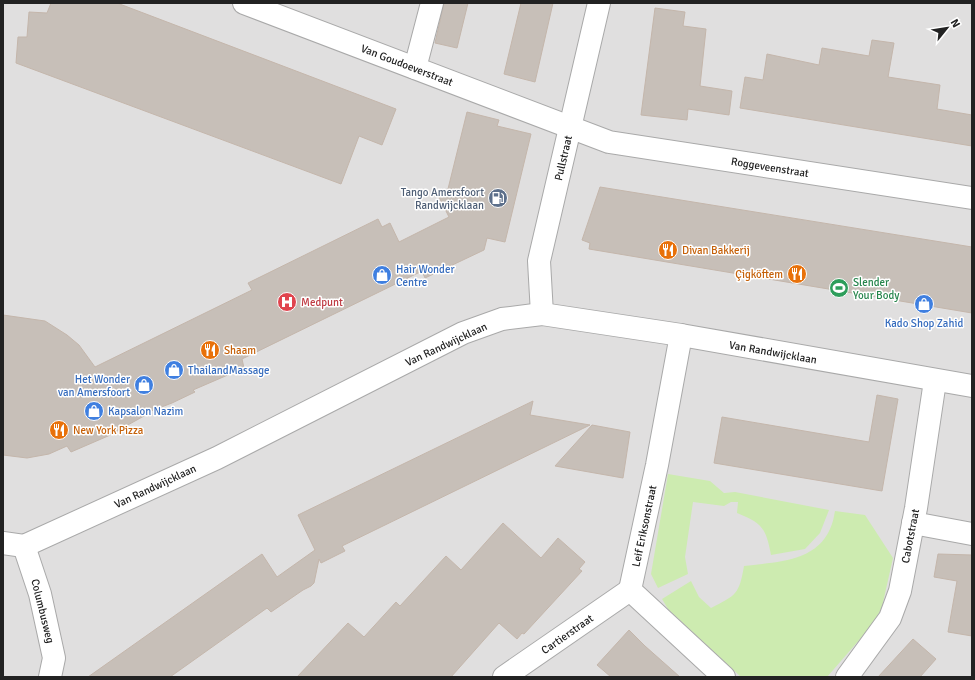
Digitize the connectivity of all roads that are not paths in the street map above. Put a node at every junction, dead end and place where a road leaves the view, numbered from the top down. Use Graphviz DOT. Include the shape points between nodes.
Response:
graph roads {
  1 [pos="244,3"];
  2 [pos="432,3"];
  3 [pos="599,3"];
  4 [pos="415,68"];
  5 [pos="570,128"];
  6 [pos="972,198"];
  7 [pos="542,314"];
  8 [pos="681,335"];
  9 [pos="935,381"];
  10 [pos="972,386"];
  11 [pos="913,523"];
  12 [pos="972,534"];
  13 [pos="3,543"];
  14 [pos="24,546"];
  15 [pos="630,590"];
  16 [pos="50,677"];
  17 [pos="504,677"];
  18 [pos="724,677"];
  19 [pos="847,677"];
  1 -- 4 [label="street, Van Goudoeverstraat"];
  2 -- 4 [label="street"];
  3 -- 5 [label="street, Pullstraat"];
  4 -- 5 [label="street, Van Goudoeverstraat"];
  5 -- 6 [label="street, Roggeveenstraat" via="609,142"];
  5 -- 7 [label="street, Pullstraat" via="539,261"];
  7 -- 8 [label="street, Van Randwijcklaan"];
  7 -- 14 [label="street, Van Randwijcklaan" via="502,319 463,334 217,458"];
  8 -- 9 [label="street, Van Randwijcklaan"];
  8 -- 15 [label="street, Leif Eriksonstraat"];
  9 -- 10 [label="street, Van Randwijcklaan"];
  9 -- 11 [label="street, Cabotstraat"];
  11 -- 12 [label="street"];
  11 -- 19 [label="street, Cabotstraat" via="900,591 890,618"];
  13 -- 14 [label="street"];
  14 -- 16 [label="street, Columbusweg" via="40,594 54,658"];
  15 -- 17 [label="street, Cartierstraat"];
  15 -- 18 [label="street"];
}
